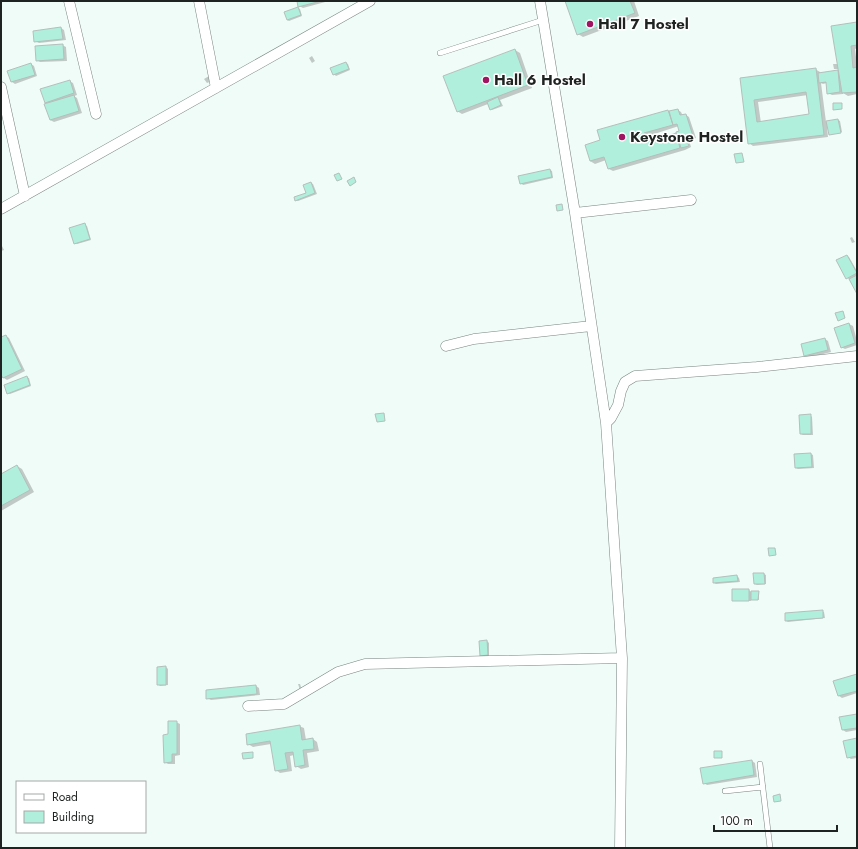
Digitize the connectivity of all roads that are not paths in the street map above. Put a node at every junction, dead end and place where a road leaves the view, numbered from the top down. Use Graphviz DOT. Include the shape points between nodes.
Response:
graph roads {
  1 [pos="69,1"];
  2 [pos="199,1"];
  3 [pos="540,1"];
  4 [pos="365,2"];
  5 [pos="543,20"];
  6 [pos="440,53"];
  7 [pos="1,87"];
  8 [pos="216,88"];
  9 [pos="96,114"];
  10 [pos="25,196"];
  11 [pos="691,200"];
  12 [pos="1,209"];
  13 [pos="574,213"];
  14 [pos="591,326"];
  15 [pos="446,346"];
  16 [pos="857,356"];
  17 [pos="606,423"];
  18 [pos="622,658"];
  19 [pos="248,706"];
  20 [pos="760,764"];
  21 [pos="763,787"];
  22 [pos="725,791"];
  23 [pos="620,848"];
  24 [pos="770,848"];
  1 -- 9 [label="street"];
  2 -- 8 [label="street"];
  3 -- 5 [label="street"];
  4 -- 8 [label="street"];
  5 -- 6 [label="lane"];
  5 -- 13 [label="street"];
  7 -- 10 [label="street"];
  8 -- 10 [label="street"];
  10 -- 12 [label="street"];
  11 -- 13 [label="street"];
  13 -- 14 [label="street"];
  14 -- 15 [label="street" via="474,339"];
  14 -- 17 [label="street"];
  16 -- 17 [label="street" via="635,376 625,382 618,405"];
  17 -- 18 [label="street"];
  18 -- 19 [label="street" via="365,664 338,672 284,704"];
  18 -- 23 [label="street"];
  20 -- 21 [label="lane"];
  21 -- 22 [label="lane"];
  21 -- 24 [label="lane"];
}
